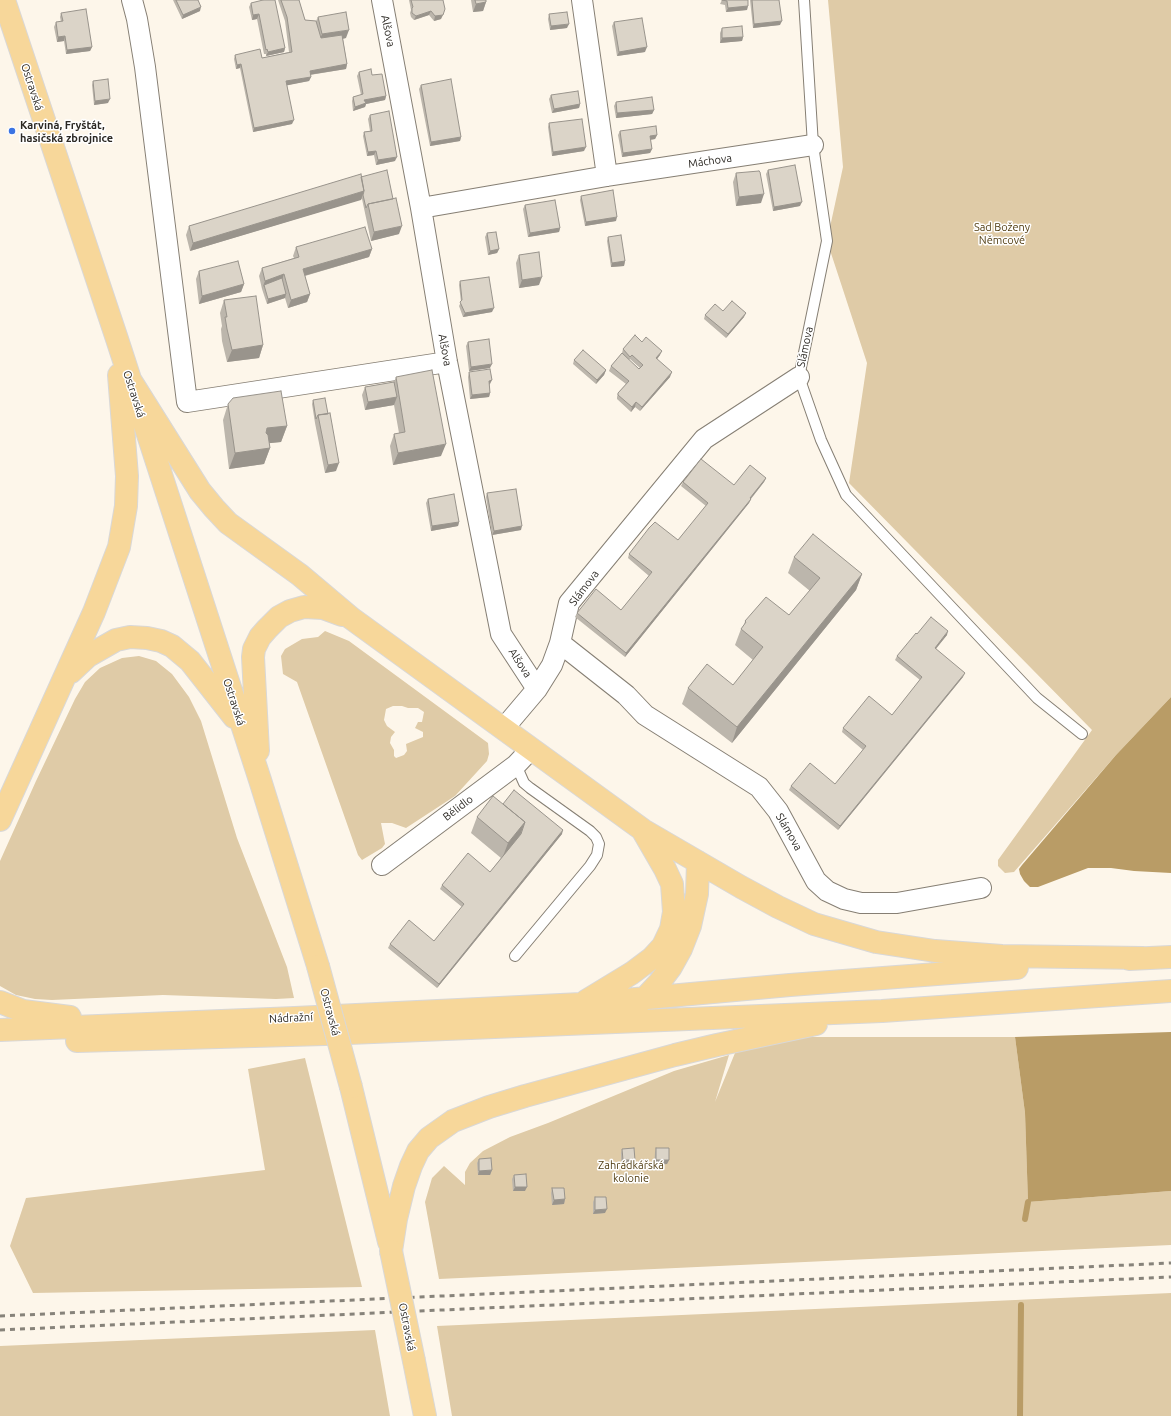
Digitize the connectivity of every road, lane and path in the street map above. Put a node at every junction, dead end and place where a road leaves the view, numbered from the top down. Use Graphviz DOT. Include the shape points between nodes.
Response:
graph roads {
  1 [pos="4,0"];
  2 [pos="132,0"];
  3 [pos="382,0"];
  4 [pos="582,0"];
  5 [pos="804,0"];
  6 [pos="814,145"];
  7 [pos="607,176"];
  8 [pos="421,208"];
  9 [pos="117,339"];
  10 [pos="447,362"];
  11 [pos="799,377"];
  12 [pos="129,378"];
  13 [pos="351,618"];
  14 [pos="560,643"];
  15 [pos="64,680"];
  16 [pos="537,689"];
  17 [pos="243,727"];
  18 [pos="504,728"];
  19 [pos="1082,734"];
  20 [pos="531,749"];
  21 [pos="516,765"];
  22 [pos="260,780"];
  23 [pos="0,820"];
  24 [pos="643,830"];
  25 [pos="698,862"];
  26 [pos="382,865"];
  27 [pos="981,888"];
  28 [pos="515,956"];
  29 [pos="1171,957"];
  30 [pos="1144,958"];
  31 [pos="1171,991"];
  32 [pos="644,999"];
  33 [pos="0,1002"];
  34 [pos="582,1004"];
  35 [pos="882,1011"];
  36 [pos="131,1024"];
  37 [pos="594,1024"];
  38 [pos="0,1030"];
  39 [pos="0,1044"];
  40 [pos="391,1251"];
  41 [pos="425,1416"];
  1 -- 9 [label="main road, Ostravská"];
  2 -- 10 [label="street" via="138,19 145,67 187,402"];
  3 -- 8 [label="street, Alšova"];
  4 -- 7 [label="street"];
  5 -- 6 [label="lane, Slámova"];
  6 -- 7 [label="street, Máchova"];
  6 -- 11 [label="lane, Slámova" via="827,241"];
  7 -- 8 [label="street, Máchova"];
  8 -- 10 [label="street, Alšova"];
  9 -- 12 [label="main road, Ostravská"];
  9 -- 15 [label="main road" via="127,476 122,534 105,585"];
  10 -- 16 [label="street, Alšova" via="501,634"];
  11 -- 14 [label="street, Slámova" via="704,439 569,603"];
  11 -- 19 [label="lane" via="821,440 846,495 1037,698"];
  12 -- 13 [label="main road" via="200,491 217,512 300,575"];
  12 -- 17 [label="main road, Ostravská"];
  13 -- 18 [label="main road"];
  13 -- 22 [label="main road" via="323,608 304,607 279,617 260,637 253,657"];
  14 -- 16 [label="street, Slámova" via="552,664"];
  14 -- 27 [label="street, Slámova" via="626,695 645,715 759,787 778,811 816,881 827,891 861,903 897,902"];
  15 -- 17 [label="main road" via="88,656 116,640 130,637 161,641 172,646 190,661"];
  15 -- 23 [label="main road"];
  16 -- 18 [label="street, Slámova"];
  17 -- 22 [label="main road, Ostravská"];
  18 -- 20 [label="main road"];
  20 -- 21 [label="street, Bělidlo"];
  20 -- 24 [label="main road"];
  21 -- 26 [label="street, Bělidlo"];
  21 -- 28 [label="lane" via="524,782 590,831 599,844 597,855 590,866"];
  22 -- 40 [label="main road, Ostravská, bridge" via="318,966"];
  24 -- 25 [label="main road"];
  24 -- 34 [label="main road" via="672,884 674,912 671,929 663,946 652,958"];
  25 -- 30 [label="main road" via="814,924 876,942 935,951 994,955"];
  25 -- 32 [label="main road" via="697,894 690,926 681,949 671,967"];
  29 -- 30 [label="main road"];
  30 -- 32 [label="main road, Nádražní"];
  31 -- 35 [label="main road"];
  32 -- 34 [label="main road, Nádražní"];
  32 -- 37 [label="main road"];
  33 -- 36 [label="main road" via="23,1011"];
  34 -- 36 [label="main road, Nádražní"];
  35 -- 37 [label="main road"];
  35 -- 40 [label="main road" via="696,1050 525,1096 453,1121 429,1138 418,1151 404,1186"];
  36 -- 38 [label="main road, Nádražní"];
  37 -- 39 [label="main road"];
  40 -- 41 [label="main road, Ostravská, bridge"];
}
